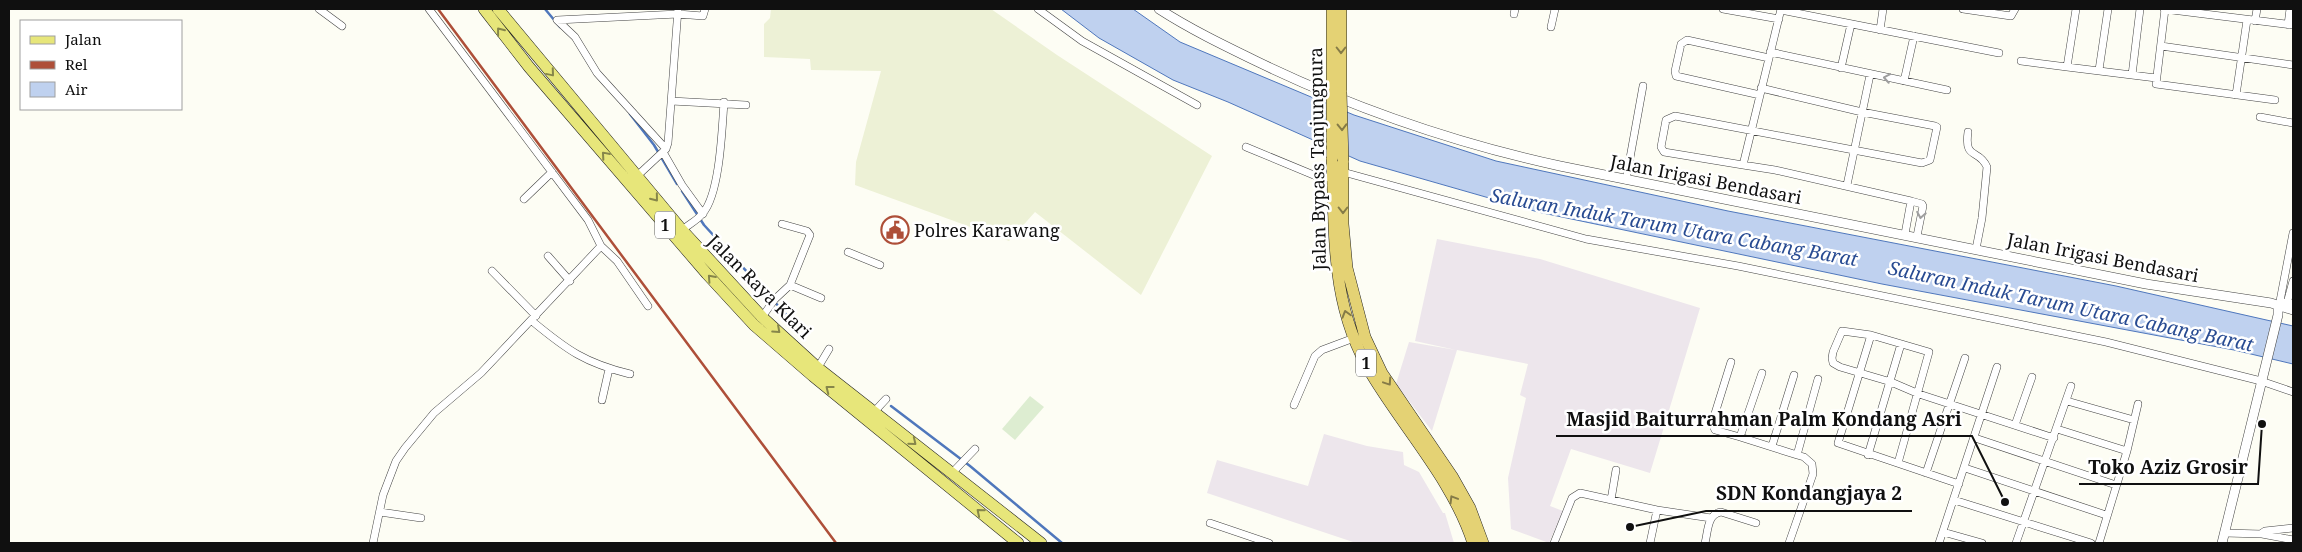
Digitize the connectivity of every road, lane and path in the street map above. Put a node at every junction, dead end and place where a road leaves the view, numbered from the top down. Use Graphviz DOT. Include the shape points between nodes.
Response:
graph roads {
  1 [pos="319,9"];
  2 [pos="429,9"];
  3 [pos="484,9"];
  4 [pos="498,9"];
  5 [pos="705,9"];
  6 [pos="1038,9"];
  7 [pos="1159,9"];
  8 [pos="1332,9"];
  9 [pos="1341,9"];
  10 [pos="1555,9"];
  11 [pos="1723,9"];
  12 [pos="1781,9"];
  13 [pos="1883,9"];
  14 [pos="1963,9"];
  15 [pos="2015,9"];
  16 [pos="2076,9"];
  17 [pos="2108,9"];
  18 [pos="2140,9"];
  19 [pos="2165,9"];
  20 [pos="2257,9"];
  21 [pos="2290,9"];
  22 [pos="678,12"];
  23 [pos="1779,19"];
  24 [pos="2247,20"];
  25 [pos="2255,21"];
  26 [pos="1850,24"];
  27 [pos="2291,25"];
  28 [pos="342,26"];
  29 [pos="1551,27"];
  30 [pos="1880,30"];
  31 [pos="1914,36"];
  32 [pos="2161,46"];
  33 [pos="1999,53"];
  34 [pos="1770,55"];
  35 [pos="2242,58"];
  36 [pos="2021,61"];
  37 [pos="2293,65"];
  38 [pos="2067,67"];
  39 [pos="1841,68"];
  40 [pos="2099,70"];
  41 [pos="1870,75"];
  42 [pos="2132,75"];
  43 [pos="2156,78"];
  44 [pos="1904,81"];
  45 [pos="1642,86"];
  46 [pos="1337,90"];
  47 [pos="1947,90"];
  48 [pos="1761,92"];
  49 [pos="2236,95"];
  50 [pos="2275,100"];
  51 [pos="672,101"];
  52 [pos="724,102"];
  53 [pos="1197,104"];
  54 [pos="746,105"];
  55 [pos="1862,112"];
  56 [pos="2260,117"];
  57 [pos="2293,123"];
  58 [pos="1752,131"];
  59 [pos="1968,132"];
  60 [pos="1246,147"];
  61 [pos="663,151"];
  62 [pos="1854,151"];
  63 [pos="1339,164"];
  64 [pos="1744,166"];
  65 [pos="552,172"];
  66 [pos="1332,178"];
  67 [pos="633,180"];
  68 [pos="1626,180"];
  69 [pos="1847,185"];
  70 [pos="524,199"];
  71 [pos="1912,201"];
  72 [pos="700,216"];
  73 [pos="782,224"];
  74 [pos="682,230"];
  75 [pos="2293,233"];
  76 [pos="1905,234"];
  77 [pos="1917,236"];
  78 [pos="601,246"];
  79 [pos="1976,250"];
  80 [pos="2293,250"];
  81 [pos="848,252"];
  82 [pos="548,256"];
  83 [pos="880,266"];
  84 [pos="492,271"];
  85 [pos="570,281"];
  86 [pos="2293,281"];
  87 [pos="790,285"];
  88 [pos="821,298"];
  89 [pos="648,306"];
  90 [pos="2283,306"];
  91 [pos="762,317"];
  92 [pos="534,319"];
  93 [pos="1871,335"];
  94 [pos="1354,338"];
  95 [pos="1901,344"];
  96 [pos="828,350"];
  97 [pos="1966,358"];
  98 [pos="1731,362"];
  99 [pos="818,367"];
  100 [pos="1997,367"];
  101 [pos="609,369"];
  102 [pos="1858,372"];
  103 [pos="1762,373"];
  104 [pos="630,374"];
  105 [pos="1794,375"];
  106 [pos="2032,377"];
  107 [pos="1818,379"];
  108 [pos="2261,381"];
  109 [pos="1891,382"];
  110 [pos="2071,386"];
  111 [pos="2293,392"];
  112 [pos="1919,394"];
  113 [pos="602,400"];
  114 [pos="2067,401"];
  115 [pos="1952,404"];
  116 [pos="2138,404"];
  117 [pos="1294,405"];
  118 [pos="877,409"];
  119 [pos="1983,414"];
  120 [pos="2134,420"];
  121 [pos="2015,425"];
  122 [pos="2056,430"];
  123 [pos="1740,437"];
  124 [pos="1975,438"];
  125 [pos="2054,438"];
  126 [pos="1772,446"];
  127 [pos="975,449"];
  128 [pos="2127,451"];
  129 [pos="1868,454"];
  130 [pos="1797,455"];
  131 [pos="1898,463"];
  132 [pos="2046,463"];
  133 [pos="1965,468"];
  134 [pos="1616,470"];
  135 [pos="1926,473"];
  136 [pos="951,474"];
  137 [pos="1959,484"];
  138 [pos="2116,485"];
  139 [pos="2033,491"];
  140 [pos="1611,500"];
  141 [pos="1954,500"];
  142 [pos="1657,510"];
  143 [pos="380,512"];
  144 [pos="2106,515"];
  145 [pos="421,518"];
  146 [pos="1711,518"];
  147 [pos="1210,522"];
  148 [pos="2022,523"];
  149 [pos="1756,524"];
  150 [pos="2293,528"];
  151 [pos="1028,532"];
  152 [pos="1943,532"];
  153 [pos="2225,533"];
  154 [pos="2262,534"];
  155 [pos="2293,540"];
  156 [pos="1015,542"];
  157 [pos="373,543"];
  158 [pos="1041,543"];
  159 [pos="1269,543"];
  160 [pos="1473,543"];
  161 [pos="1483,543"];
  162 [pos="1554,543"];
  163 [pos="1650,543"];
  164 [pos="1705,543"];
  165 [pos="1789,543"];
  166 [pos="1940,543"];
  167 [pos="1982,543"];
  168 [pos="2016,543"];
  169 [pos="2091,543"];
  170 [pos="2099,543"];
  171 [pos="2222,543"];
  1 -- 28 [label="street"];
  2 -- 65 [label="street"];
  67 -- 3 [label="main road, Jalan Raya Klari / 1, one-way" via="529,68"];
  4 -- 67 [label="main road, Jalan Raya Klari / 1, one-way"];
  5 -- 22 [label="street" via="703,16"];
  6 -- 53 [label="street" via="1082,41"];
  7 -- 68 [label="street, Jalan Irigasi Bendasari" via="1312,88 1428,131 1510,155"];
  8 -- 46 [label="highway, Jalan Bypass Tanjungpura / 1"];
  9 -- 46 [label="highway, Jalan Bypass Tanjungpura / 1, one-way"];
  10 -- 29 [label="street"];
  11 -- 23 [label="street"];
  12 -- 23 [label="street"];
  12 -- 26 [label="street"];
  13 -- 30 [label="street"];
  14 -- 15 [label="street" via="2011,16"];
  16 -- 38 [label="street"];
  17 -- 40 [label="street"];
  18 -- 42 [label="street"];
  19 -- 24 [label="street"];
  19 -- 32 [label="street"];
  20 -- 25 [label="street"];
  21 -- 27 [label="street"];
  22 -- 51 [label="street"];
  22 -- 61 [label="street" via="557,20 575,37 597,73"];
  23 -- 34 [label="street"];
  24 -- 25 [label="street"];
  24 -- 35 [label="street"];
  25 -- 27 [label="street"];
  26 -- 30 [label="street"];
  26 -- 39 [label="street"];
  30 -- 31 [label="street"];
  31 -- 33 [label="street"];
  31 -- 44 [label="street"];
  32 -- 35 [label="street"];
  32 -- 43 [label="street"];
  34 -- 39 [label="street"];
  34 -- 48 [label="street"];
  34 -- 48 [label="street" via="1687,40 1681,44 1676,76"];
  35 -- 37 [label="street"];
  35 -- 49 [label="street"];
  36 -- 38 [label="street"];
  38 -- 40 [label="street"];
  39 -- 41 [label="street"];
  40 -- 42 [label="street"];
  44 -- 41 [label="street, one-way"];
  41 -- 55 [label="street"];
  42 -- 43 [label="street"];
  43 -- 49 [label="street" via="2157,84"];
  44 -- 47 [label="street"];
  45 -- 68 [label="street"];
  46 -- 63 [label="highway, Jalan Bypass Tanjungpura / 1, bridge"];
  48 -- 55 [label="street"];
  48 -- 58 [label="street"];
  49 -- 50 [label="street"];
  51 -- 52 [label="street"];
  51 -- 61 [label="street"];
  52 -- 54 [label="street"];
  52 -- 72 [label="street" via="717,170"];
  55 -- 62 [label="street"];
  55 -- 62 [label="street" via="1935,126 1937,133 1930,160 1922,163"];
  56 -- 57 [label="street"];
  58 -- 62 [label="street"];
  58 -- 64 [label="street"];
  58 -- 64 [label="street" via="1675,116 1666,120 1661,147 1664,152"];
  59 -- 79 [label="street" via="1968,150 1987,167"];
  60 -- 66 [label="street" via="1316,176"];
  61 -- 67 [label="street"];
  61 -- 72 [label="street"];
  62 -- 69 [label="street"];
  63 -- 66 [label="highway, Jalan Bypass Tanjungpura / 1"];
  63 -- 108 [label="street" via="1586,239 1738,266 2106,342"];
  63 -- 161 [label="highway, Jalan Bypass Tanjungpura / 1, one-way" via="1347,268 1365,338 1382,373 1452,476 1470,508"];
  64 -- 69 [label="street"];
  65 -- 70 [label="street"];
  65 -- 78 [label="street" via="588,220"];
  94 -- 66 [label="highway, Jalan Bypass Tanjungpura / 1, one-way" via="1335,264"];
  67 -- 74 [label="main road, Jalan Raya Klari / 1, one-way"];
  99 -- 67 [label="main road, Jalan Raya Klari / 1, one-way" via="754,325 707,274"];
  68 -- 76 [label="street, Jalan Irigasi Bendasari"];
  69 -- 71 [label="street"];
  71 -- 76 [label="street"];
  71 -- 77 [label="street, one-way" via="1923,206"];
  72 -- 74 [label="street"];
  73 -- 87 [label="street" via="810,235"];
  74 -- 91 [label="main road, Jalan Raya Klari / 1"];
  75 -- 90 [label="street"];
  76 -- 77 [label="street, Jalan Irigasi Bendasari"];
  77 -- 79 [label="street, Jalan Irigasi Bendasari"];
  78 -- 85 [label="street"];
  78 -- 89 [label="street" via="617,261"];
  79 -- 90 [label="street, Jalan Irigasi Bendasari" via="2146,284"];
  80 -- 90 [label="street"];
  81 -- 83 [label="street"];
  82 -- 85 [label="street"];
  84 -- 92 [label="street"];
  85 -- 92 [label="street"];
  86 -- 90 [label="street"];
  87 -- 88 [label="street"];
  87 -- 91 [label="street"];
  90 -- 108 [label="street"];
  91 -- 99 [label="main road, Jalan Raya Klari / 1, one-way"];
  92 -- 101 [label="street" via="569,351"];
  92 -- 143 [label="street" via="481,374 434,413 405,448 391,473"];
  93 -- 95 [label="street"];
  93 -- 102 [label="street"];
  93 -- 102 [label="street" via="1842,331 1833,352 1833,363"];
  94 -- 117 [label="street" via="1314,356"];
  160 -- 94 [label="highway, Jalan Bypass Tanjungpura / 1, one-way" via="1458,508 1371,374"];
  95 -- 109 [label="street"];
  95 -- 112 [label="street" via="1929,352"];
  96 -- 99 [label="street"];
  97 -- 115 [label="street"];
  98 -- 123 [label="street" via="1712,423 1715,430"];
  99 -- 118 [label="main road, Jalan Raya Klari / 1"];
  100 -- 119 [label="street"];
  101 -- 104 [label="street"];
  101 -- 113 [label="street"];
  102 -- 109 [label="street"];
  102 -- 129 [label="street" via="1838,440 1842,446"];
  103 -- 123 [label="street"];
  105 -- 126 [label="street"];
  106 -- 121 [label="street"];
  107 -- 130 [label="street"];
  108 -- 111 [label="street"];
  108 -- 153 [label="street"];
  109 -- 112 [label="street"];
  109 -- 129 [label="street"];
  110 -- 114 [label="street"];
  112 -- 115 [label="street"];
  112 -- 131 [label="street"];
  114 -- 120 [label="street"];
  114 -- 122 [label="street"];
  115 -- 119 [label="street"];
  115 -- 135 [label="street"];
  116 -- 120 [label="street"];
  118 -- 136 [label="main road, Jalan Raya Klari / 1, one-way"];
  156 -- 118 [label="main road, Jalan Raya Klari / 1, one-way"];
  119 -- 121 [label="street"];
  119 -- 124 [label="street"];
  120 -- 128 [label="street"];
  121 -- 125 [label="street"];
  122 -- 125 [label="street"];
  122 -- 128 [label="street"];
  123 -- 126 [label="street"];
  124 -- 132 [label="street"];
  124 -- 133 [label="street"];
  125 -- 132 [label="street"];
  126 -- 130 [label="street"];
  127 -- 136 [label="street"];
  128 -- 138 [label="street"];
  129 -- 131 [label="street"];
  130 -- 165 [label="street" via="1809,460 1813,468"];
  131 -- 135 [label="street"];
  132 -- 138 [label="street"];
  132 -- 139 [label="street"];
  133 -- 137 [label="street"];
  133 -- 139 [label="street"];
  134 -- 140 [label="street"];
  135 -- 137 [label="street"];
  136 -- 151 [label="main road, Jalan Raya Klari / 1"];
  137 -- 141 [label="street"];
  138 -- 144 [label="street"];
  139 -- 144 [label="street"];
  139 -- 148 [label="street"];
  140 -- 142 [label="street"];
  140 -- 162 [label="street" via="1585,493 1575,495"];
  141 -- 148 [label="street"];
  141 -- 152 [label="street"];
  142 -- 146 [label="street"];
  142 -- 163 [label="street"];
  143 -- 145 [label="street"];
  143 -- 157 [label="street"];
  144 -- 170 [label="street"];
  146 -- 149 [label="street" via="1721,512"];
  146 -- 164 [label="street"];
  147 -- 159 [label="street"];
  148 -- 168 [label="street"];
  148 -- 169 [label="street"];
  150 -- 154 [label="street"];
  151 -- 156 [label="street"];
  151 -- 158 [label="main road, Jalan Raya Klari / 1"];
  152 -- 166 [label="street"];
  152 -- 167 [label="street"];
  153 -- 154 [label="street"];
  153 -- 171 [label="street"];
  154 -- 155 [label="street"];
}
